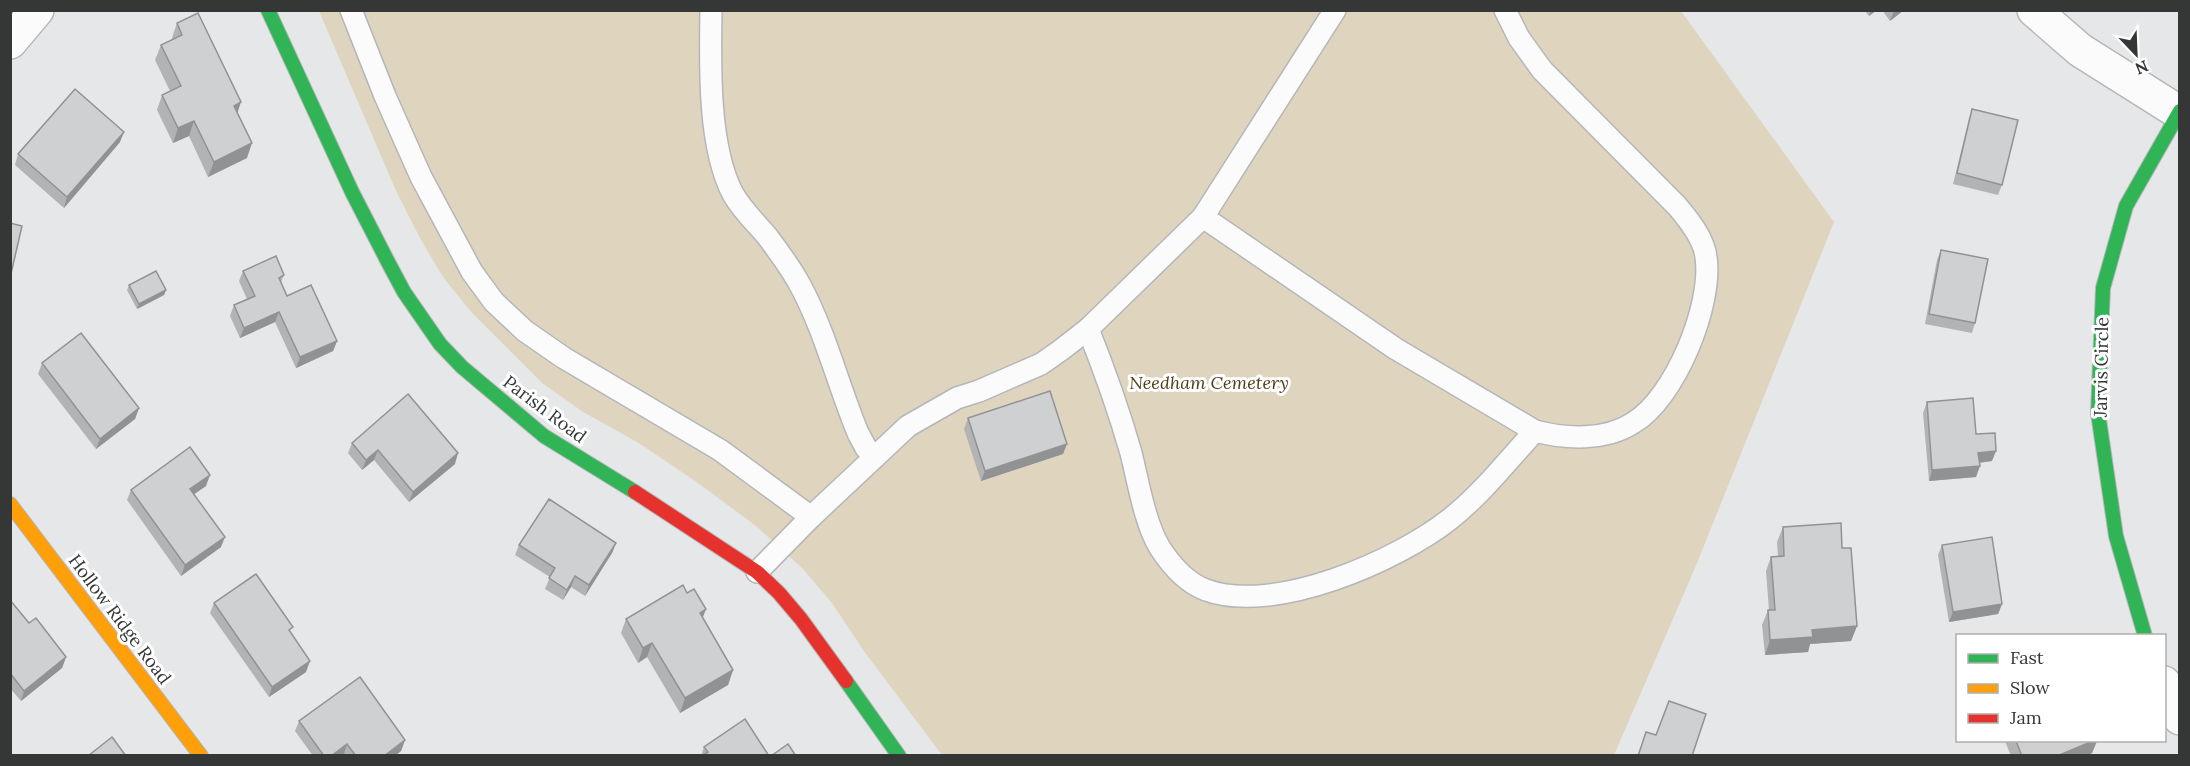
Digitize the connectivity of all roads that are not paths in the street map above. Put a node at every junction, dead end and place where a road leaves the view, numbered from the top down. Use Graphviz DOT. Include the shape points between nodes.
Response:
graph roads {
  1 [pos="37,10"];
  2 [pos="268,10"];
  3 [pos="351,10"];
  4 [pos="711,10"];
  5 [pos="1335,10"];
  6 [pos="1505,10"];
  7 [pos="2034,10"];
  8 [pos="10,42"];
  9 [pos="2179,112"];
  10 [pos="1203,217"];
  11 [pos="1088,329"];
  12 [pos="1535,430"];
  13 [pos="874,457"];
  14 [pos="10,504"];
  15 [pos="811,517"];
  16 [pos="757,572"];
  17 [pos="2144,634"];
  18 [pos="2166,687"];
  19 [pos="2180,718"];
  20 [pos="201,756"];
  21 [pos="899,756"];
  1 -- 8 [label="street"];
  2 -- 16 [label="street, Parish Road" via="352,192 404,292 440,344 544,436"];
  3 -- 15 [label="lane" via="421,177 472,272 494,302 555,352 720,450"];
  4 -- 13 [label="lane" via="715,132 725,174 733,194 801,286 858,433"];
  5 -- 10 [label="lane"];
  6 -- 12 [label="lane" via="1542,70 1677,206 1693,226 1706,255 1707,277 1693,338 1675,374 1644,415 1625,428 1604,435 1560,437"];
  7 -- 9 [label="street" via="2080,51"];
  9 -- 17 [label="street, Jarvis Circle" via="2126,206 2103,288 2098,413 2116,536"];
  10 -- 11 [label="lane"];
  10 -- 12 [label="lane" via="1396,349"];
  11 -- 12 [label="lane" via="1159,547 1184,578 1224,595 1277,595 1342,576 1418,542 1452,517"];
  11 -- 13 [label="lane" via="1041,364 932,411 908,426"];
  13 -- 15 [label="lane"];
  14 -- 20 [label="street, Hollow Ridge Road"];
  15 -- 16 [label="lane"];
  16 -- 21 [label="street, Parish Road" via="801,620"];
  18 -- 19 [label="street"];
}
